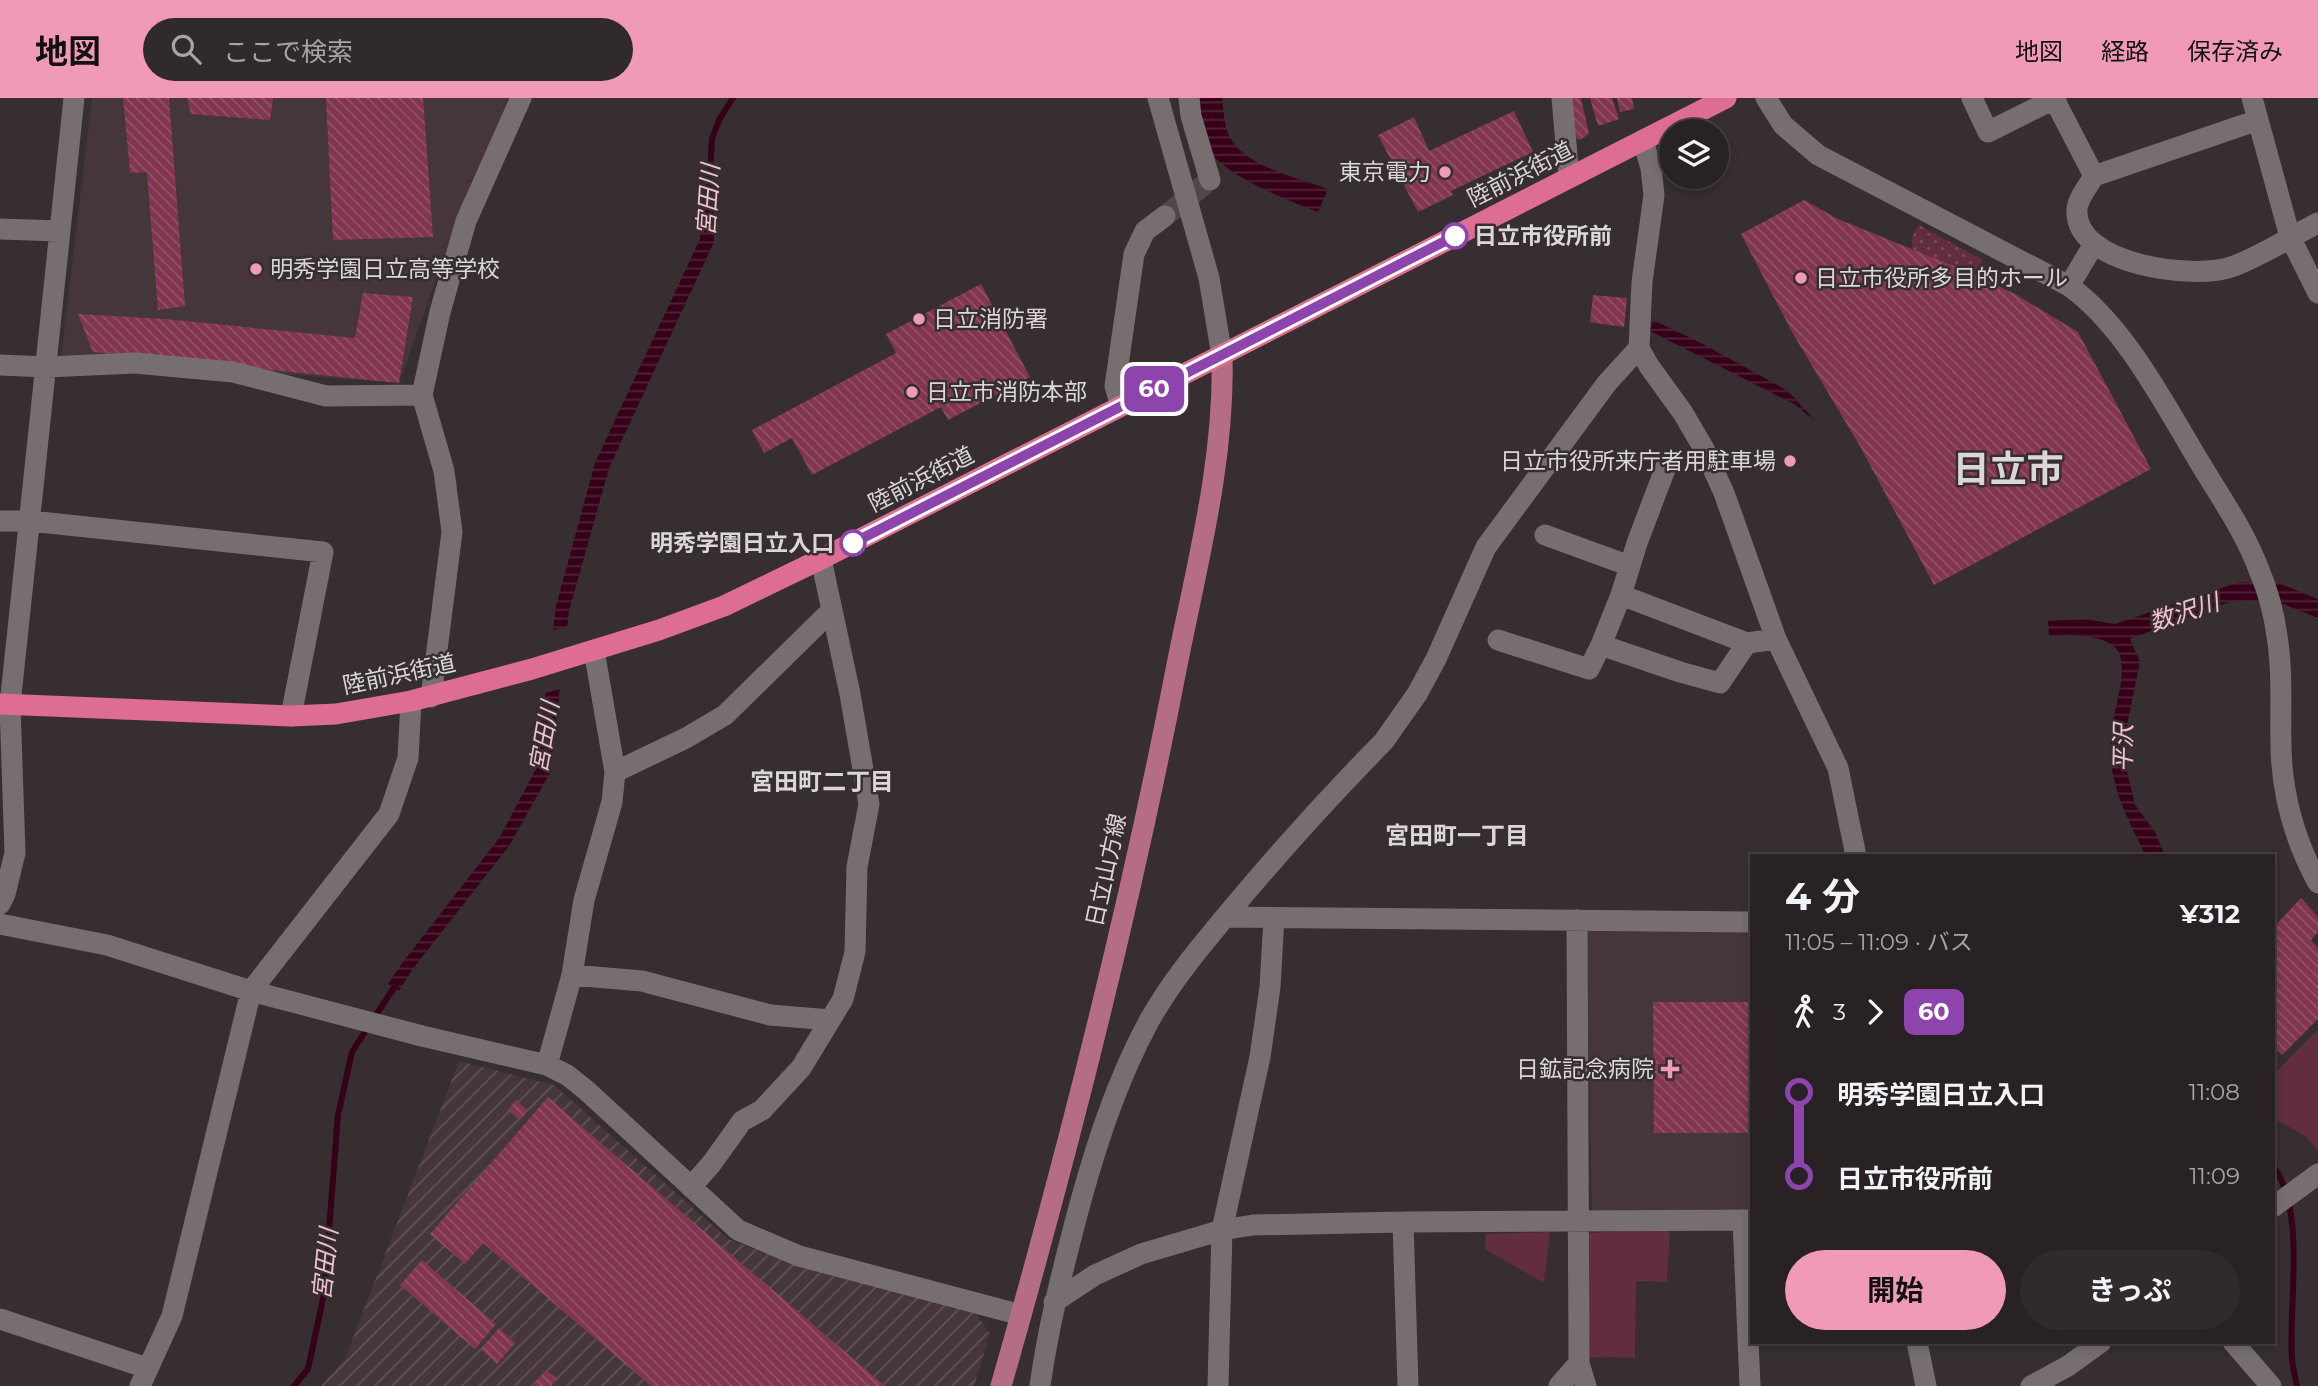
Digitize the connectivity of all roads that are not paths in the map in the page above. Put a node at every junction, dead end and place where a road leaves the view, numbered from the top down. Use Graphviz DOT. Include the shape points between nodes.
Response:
graph roads {
  1 [pos="74,98"];
  2 [pos="521,98"];
  3 [pos="1158,98"];
  4 [pos="1189,98"];
  5 [pos="1562,98"];
  6 [pos="1726,98"];
  7 [pos="1766,98"];
  8 [pos="1972,98"];
  9 [pos="2055,98"];
  10 [pos="2252,98"];
  11 [pos="2258,120"];
  12 [pos="1643,141"];
  13 [pos="2094,176"];
  14 [pos="1569,178"];
  15 [pos="1210,180"];
  16 [pos="1165,216"];
  17 [pos="2318,223"];
  18 [pos="0,229"];
  19 [pos="59,231"];
  20 [pos="2290,237"];
  21 [pos="2094,244"];
  22 [pos="2069,286"];
  23 [pos="2318,293"];
  24 [pos="1639,348"];
  25 [pos="1222,356"];
  26 [pos="0,365"];
  27 [pos="47,367"];
  28 [pos="422,396"];
  29 [pos="1121,406"];
  30 [pos="1667,464"];
  31 [pos="0,521"];
  32 [pos="30,521"];
  33 [pos="1545,535"];
  34 [pos="821,559"];
  35 [pos="1630,566"];
  36 [pos="1621,595"];
  37 [pos="832,610"];
  38 [pos="1776,639"];
  39 [pos="1498,640"];
  40 [pos="1747,643"];
  41 [pos="1601,645"];
  42 [pos="589,652"];
  43 [pos="421,699"];
  44 [pos="5,705"];
  45 [pos="291,716"];
  46 [pos="615,772"];
  47 [pos="1856,854"];
  48 [pos="2318,883"];
  49 [pos="0,904"];
  50 [pos="1225,917"];
  51 [pos="1274,918"];
  52 [pos="1577,920"];
  53 [pos="1750,922"];
  54 [pos="0,924"];
  55 [pos="572,975"];
  56 [pos="251,991"];
  57 [pos="830,1020"];
  58 [pos="547,1065"];
  59 [pos="2318,1174"];
  60 [pos="691,1187"];
  61 [pos="2275,1206"];
  62 [pos="1747,1220"];
  63 [pos="1403,1222"];
  64 [pos="1580,1222"];
  65 [pos="1222,1230"];
  66 [pos="1054,1302"];
  67 [pos="1021,1315"];
  68 [pos="0,1319"];
  69 [pos="1917,1344"];
  70 [pos="2098,1344"];
  71 [pos="2235,1344"];
  72 [pos="1580,1363"];
  73 [pos="143,1377"];
  74 [pos="2036,1385"];
  75 [pos="1001,1386"];
  76 [pos="1040,1386"];
  77 [pos="1218,1386"];
  78 [pos="1408,1386"];
  79 [pos="1559,1386"];
  80 [pos="1586,1386"];
  81 [pos="1750,1386"];
  82 [pos="1926,1386"];
  83 [pos="2271,1386"];
  1 -- 19 [label="street"];
  2 -- 28 [label="street" via="466,221"];
  3 -- 25 [label="street" via="1209,278"];
  4 -- 15 [label="street"];
  5 -- 14 [label="street"];
  6 -- 12 [label="highway, 陸前浜街道"];
  7 -- 22 [label="street" via="1783,125 1818,155"];
  8 -- 9 [label="street" via="1988,132"];
  9 -- 13 [label="street"];
  10 -- 11 [label="street"];
  11 -- 13 [label="street"];
  11 -- 20 [label="street"];
  12 -- 14 [label="highway, 陸前浜街道"];
  12 -- 24 [label="street" via="1654,195"];
  13 -- 21 [label="street" via="2077,207 2079,226"];
  14 -- 25 [label="highway, 陸前浜街道"];
  16 -- 29 [label="street" via="1145,231 1134,254 1115,386"];
  17 -- 20 [label="street"];
  18 -- 19 [label="street"];
  19 -- 27 [label="street"];
  20 -- 21 [label="street" via="2230,267 2210,270 2137,264"];
  20 -- 23 [label="street"];
  21 -- 22 [label="street"];
  22 -- 48 [label="street" via="2097,309 2132,355 2240,529 2259,569 2272,608 2281,674 2283,786 2292,823"];
  24 -- 38 [label="street" via="1704,449"];
  24 -- 50 [label="street" via="1607,383 1486,547 1436,659 1399,722"];
  25 -- 29 [label="highway, 陸前浜街道"];
  25 -- 67 [label="main road, 日立山方線" via="1221,420 1208,506 1166,722 1113,962"];
  26 -- 27 [label="street"];
  27 -- 28 [label="street" via="135,363 233,372 326,396"];
  27 -- 32 [label="street"];
  28 -- 43 [label="street" via="444,471 452,532"];
  29 -- 34 [label="highway, 陸前浜街道"];
  30 -- 35 [label="street"];
  31 -- 32 [label="street"];
  32 -- 44 [label="street"];
  32 -- 45 [label="street" via="323,552"];
  33 -- 35 [label="street"];
  34 -- 37 [label="street"];
  34 -- 42 [label="highway, 陸前浜街道" via="724,606"];
  35 -- 36 [label="street"];
  36 -- 40 [label="street"];
  36 -- 41 [label="street"];
  37 -- 46 [label="street" via="725,715"];
  37 -- 57 [label="street" via="869,804 857,867 855,952 843,999"];
  38 -- 40 [label="street"];
  38 -- 47 [label="street" via="1838,768"];
  39 -- 41 [label="street" via="1589,669"];
  40 -- 41 [label="street" via="1720,682"];
  42 -- 43 [label="highway, 陸前浜街道"];
  42 -- 46 [label="street"];
  43 -- 45 [label="highway, 陸前浜街道" via="336,714"];
  43 -- 56 [label="street" via="389,814"];
  44 -- 45 [label="highway, 陸前浜街道"];
  44 -- 49 [label="street" via="15,853"];
  46 -- 55 [label="street" via="612,802 584,900"];
  50 -- 51 [label="street"];
  50 -- 66 [label="street" via="1149,1021 1114,1097"];
  51 -- 52 [label="street"];
  51 -- 65 [label="street" via="1260,1057"];
  52 -- 53 [label="street"];
  52 -- 64 [label="street"];
  54 -- 56 [label="street" via="107,945"];
  55 -- 57 [label="street" via="642,981 770,1015"];
  55 -- 58 [label="street"];
  56 -- 58 [label="street"];
  56 -- 73 [label="street" via="172,1315"];
  57 -- 60 [label="street" via="801,1068 762,1110 742,1121"];
  58 -- 60 [label="street" via="586,1090"];
  59 -- 61 [label="street"];
  60 -- 67 [label="street" via="738,1230 799,1256"];
  62 -- 64 [label="street"];
  62 -- 81 [label="street"];
  63 -- 64 [label="street"];
  63 -- 65 [label="street" via="1253,1225"];
  63 -- 78 [label="street"];
  64 -- 72 [label="street"];
  65 -- 66 [label="street" via="1110,1267"];
  65 -- 77 [label="street"];
  66 -- 76 [label="street"];
  67 -- 75 [label="main road, 日立山方線"];
  68 -- 73 [label="street"];
  69 -- 82 [label="street"];
  70 -- 74 [label="street"];
  71 -- 83 [label="street"];
  72 -- 79 [label="street"];
  72 -- 80 [label="street"];
}
